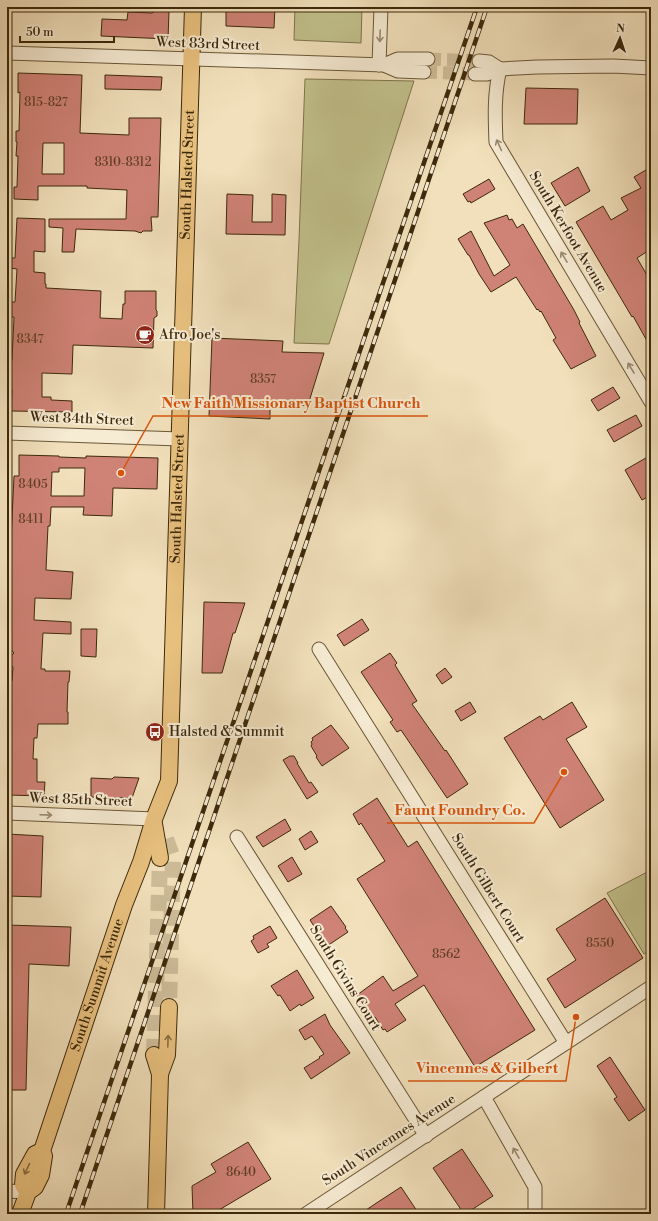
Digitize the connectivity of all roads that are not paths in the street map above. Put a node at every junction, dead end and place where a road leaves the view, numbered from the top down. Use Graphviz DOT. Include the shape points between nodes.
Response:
graph roads {
  1 [pos="193,7"];
  2 [pos="381,7"];
  3 [pos="7,53"];
  4 [pos="192,59"];
  5 [pos="382,66"];
  6 [pos="426,66"];
  7 [pos="477,68"];
  8 [pos="651,68"];
  9 [pos="500,69"];
  10 [pos="651,402"];
  11 [pos="7,433"];
  12 [pos="180,438"];
  13 [pos="319,648"];
  14 [pos="7,813"];
  15 [pos="154,819"];
  16 [pos="237,837"];
  17 [pos="166,839"];
  18 [pos="160,858"];
  19 [pos="651,987"];
  20 [pos="169,1007"];
  21 [pos="566,1043"];
  22 [pos="154,1055"];
  23 [pos="160,1074"];
  24 [pos="484,1097"];
  25 [pos="426,1136"];
  26 [pos="7,1191"];
  27 [pos="28,1192"];
  28 [pos="20,1214"];
  29 [pos="156,1214"];
  30 [pos="306,1214"];
  31 [pos="534,1214"];
  1 -- 4 [label="main road, South Halsted Street"];
  2 -- 5 [label="street, one-way"];
  3 -- 4 [label="street, West 83rd Street"];
  4 -- 5 [label="street, West 83rd Street"];
  4 -- 12 [label="main road, South Halsted Street"];
  5 -- 6 [label="street, West 83rd Street" via="398,71"];
  7 -- 9 [label="street" via="487,74"];
  8 -- 9 [label="street" via="613,66"];
  10 -- 9 [label="street, South Kerfoot Avenue, one-way" via="496,142 497,82"];
  11 -- 12 [label="street, West 84th Street"];
  12 -- 15 [label="main road, South Halsted Street" via="169,781"];
  13 -- 21 [label="street, South Gilbert Court"];
  14 -- 15 [label="street, West 85th Street, one-way"];
  15 -- 17 [label="main road"];
  15 -- 18 [label="main road"];
  15 -- 27 [label="main road, South Summit Avenue" via="42,1151 44,1156 41,1175 35,1187"];
  16 -- 25 [label="street, South Givins Court"];
  19 -- 21 [label="street, South Vincennes Avenue"];
  23 -- 20 [label="main road, one-way" via="167,1055"];
  21 -- 24 [label="street, South Vincennes Avenue"];
  22 -- 23 [label="main road"];
  23 -- 29 [label="main road"];
  24 -- 25 [label="street, South Vincennes Avenue"];
  31 -- 24 [label="street, one-way" via="535,1187"];
  25 -- 30 [label="street, South Vincennes Avenue"];
  26 -- 27 [label="street"];
  27 -- 28 [label="main road, South Summit Avenue"];
}
